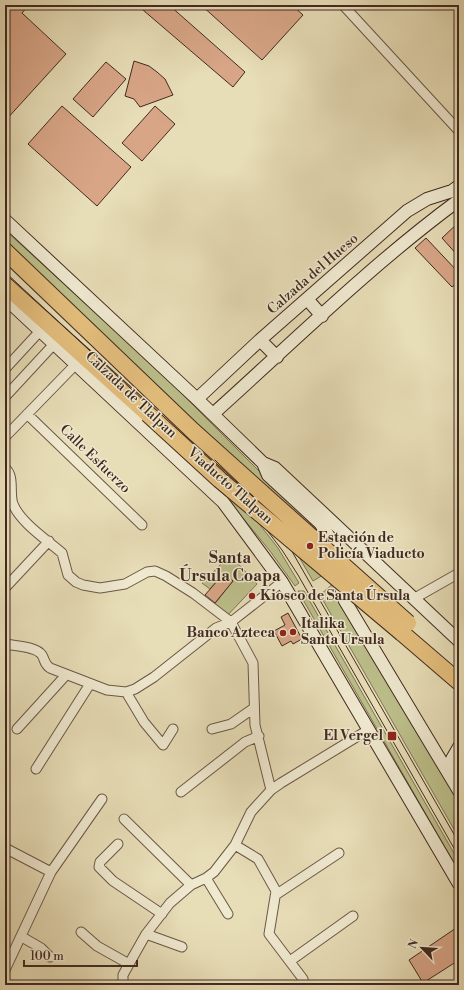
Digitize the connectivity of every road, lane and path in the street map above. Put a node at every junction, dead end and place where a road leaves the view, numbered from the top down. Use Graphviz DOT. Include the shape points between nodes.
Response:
graph roads {
  1 [pos="343,5"];
  2 [pos="459,131"];
  3 [pos="459,186"];
  4 [pos="459,200"];
  5 [pos="5,220"];
  6 [pos="5,251"];
  7 [pos="5,285"];
  8 [pos="307,299"];
  9 [pos="7,304"];
  10 [pos="322,316"];
  11 [pos="40,331"];
  12 [pos="260,340"];
  13 [pos="54,344"];
  14 [pos="277,357"];
  15 [pos="76,364"];
  16 [pos="5,369"];
  17 [pos="5,397"];
  18 [pos="197,399"];
  19 [pos="27,414"];
  20 [pos="213,414"];
  21 [pos="5,437"];
  22 [pos="263,463"];
  23 [pos="5,468"];
  24 [pos="142,525"];
  25 [pos="49,542"];
  26 [pos="459,572"];
  27 [pos="282,582"];
  28 [pos="5,588"];
  29 [pos="415,598"];
  30 [pos="231,622"];
  31 [pos="405,628"];
  32 [pos="459,641"];
  33 [pos="5,644"];
  34 [pos="459,669"];
  35 [pos="66,675"];
  36 [pos="459,682"];
  37 [pos="90,684"];
  38 [pos="126,692"];
  39 [pos="254,708"];
  40 [pos="17,729"];
  41 [pos="172,729"];
  42 [pos="212,729"];
  43 [pos="368,730"];
  44 [pos="258,736"];
  45 [pos="459,747"];
  46 [pos="36,769"];
  47 [pos="457,787"];
  48 [pos="271,790"];
  49 [pos="181,792"];
  50 [pos="102,799"];
  51 [pos="124,819"];
  52 [pos="118,844"];
  53 [pos="235,845"];
  54 [pos="5,848"];
  55 [pos="339,853"];
  56 [pos="51,872"];
  57 [pos="206,878"];
  58 [pos="459,884"];
  59 [pos="191,885"];
  60 [pos="277,894"];
  61 [pos="162,914"];
  62 [pos="228,914"];
  63 [pos="352,916"];
  64 [pos="81,932"];
  65 [pos="146,934"];
  66 [pos="22,937"];
  67 [pos="182,947"];
  68 [pos="50,957"];
  69 [pos="290,961"];
  70 [pos="128,964"];
  71 [pos="5,970"];
  72 [pos="122,985"];
  73 [pos="304,985"];
  1 -- 2 [label="street"];
  3 -- 8 [label="main road, Calzada del Hueso" via="427,199 407,212"];
  4 -- 10 [label="main road" via="419,230"];
  5 -- 18 [label="main road"];
  6 -- 31 [label="highway, Viaducto Tlalpan, bridge"];
  7 -- 31 [label="highway, Viaducto Tlalpan, bridge" via="220,480"];
  8 -- 10 [label="main road"];
  8 -- 12 [label="main road, Calzada del Hueso"];
  9 -- 11 [label="main road, Calzada de Tlalpan"];
  10 -- 14 [label="main road"];
  11 -- 13 [label="main road, Calzada de Tlalpan"];
  11 -- 16 [label="street"];
  12 -- 14 [label="main road"];
  12 -- 18 [label="main road, Calzada del Hueso"];
  13 -- 15 [label="main road, Calzada de Tlalpan"];
  13 -- 17 [label="street"];
  14 -- 20 [label="main road"];
  15 -- 19 [label="street"];
  15 -- 27 [label="main road, Calzada de Tlalpan" via="223,502"];
  18 -- 20 [label="main road"];
  19 -- 21 [label="street"];
  19 -- 24 [label="street, Calle Esfuerzo"];
  20 -- 22 [label="main road"];
  22 -- 29 [label="main road" via="275,468"];
  22 -- 47 [label="main road" via="268,475 320,523 334,544 335,569 345,601"];
  23 -- 25 [label="street" via="10,474 13,503 20,515"];
  25 -- 28 [label="street"];
  25 -- 30 [label="street" via="62,553 64,568 68,574 83,586 100,588 125,584 147,572 155,571 193,593"];
  26 -- 29 [label="street"];
  27 -- 30 [label="street"];
  27 -- 43 [label="main road, Calzada de Tlalpan"];
  29 -- 32 [label="main road"];
  30 -- 38 [label="street" via="216,628 154,677"];
  30 -- 39 [label="street" via="253,663"];
  31 -- 34 [label="highway, Viaducto Tlalpan"];
  31 -- 36 [label="highway, Viaducto Tlalpan"];
  33 -- 35 [label="street" via="38,650 46,666"];
  35 -- 37 [label="street"];
  35 -- 40 [label="street"];
  37 -- 38 [label="street" via="112,691"];
  37 -- 46 [label="street"];
  38 -- 41 [label="street" via="144,722 163,745"];
  39 -- 42 [label="street" via="230,724"];
  39 -- 44 [label="street"];
  43 -- 48 [label="street"];
  43 -- 58 [label="main road, Calzada de Tlalpan"];
  44 -- 48 [label="street"];
  44 -- 49 [label="street" via="245,742"];
  45 -- 47 [label="main road" via="452,759 451,770"];
  48 -- 53 [label="street" via="251,812"];
  50 -- 56 [label="street"];
  51 -- 59 [label="street"];
  52 -- 61 [label="street" via="100,862 99,867 113,881"];
  53 -- 57 [label="street" via="214,872"];
  53 -- 60 [label="street" via="258,859"];
  54 -- 56 [label="street"];
  55 -- 60 [label="street"];
  56 -- 66 [label="street"];
  57 -- 59 [label="street"];
  57 -- 62 [label="street"];
  59 -- 61 [label="street" via="178,895"];
  60 -- 69 [label="street" via="269,934"];
  61 -- 65 [label="street"];
  63 -- 69 [label="street"];
  64 -- 70 [label="street" via="97,946"];
  65 -- 67 [label="street"];
  65 -- 70 [label="street"];
  66 -- 68 [label="street" via="41,948"];
  66 -- 71 [label="street"];
  69 -- 73 [label="street" via="303,979"];
  70 -- 72 [label="street"];
}
